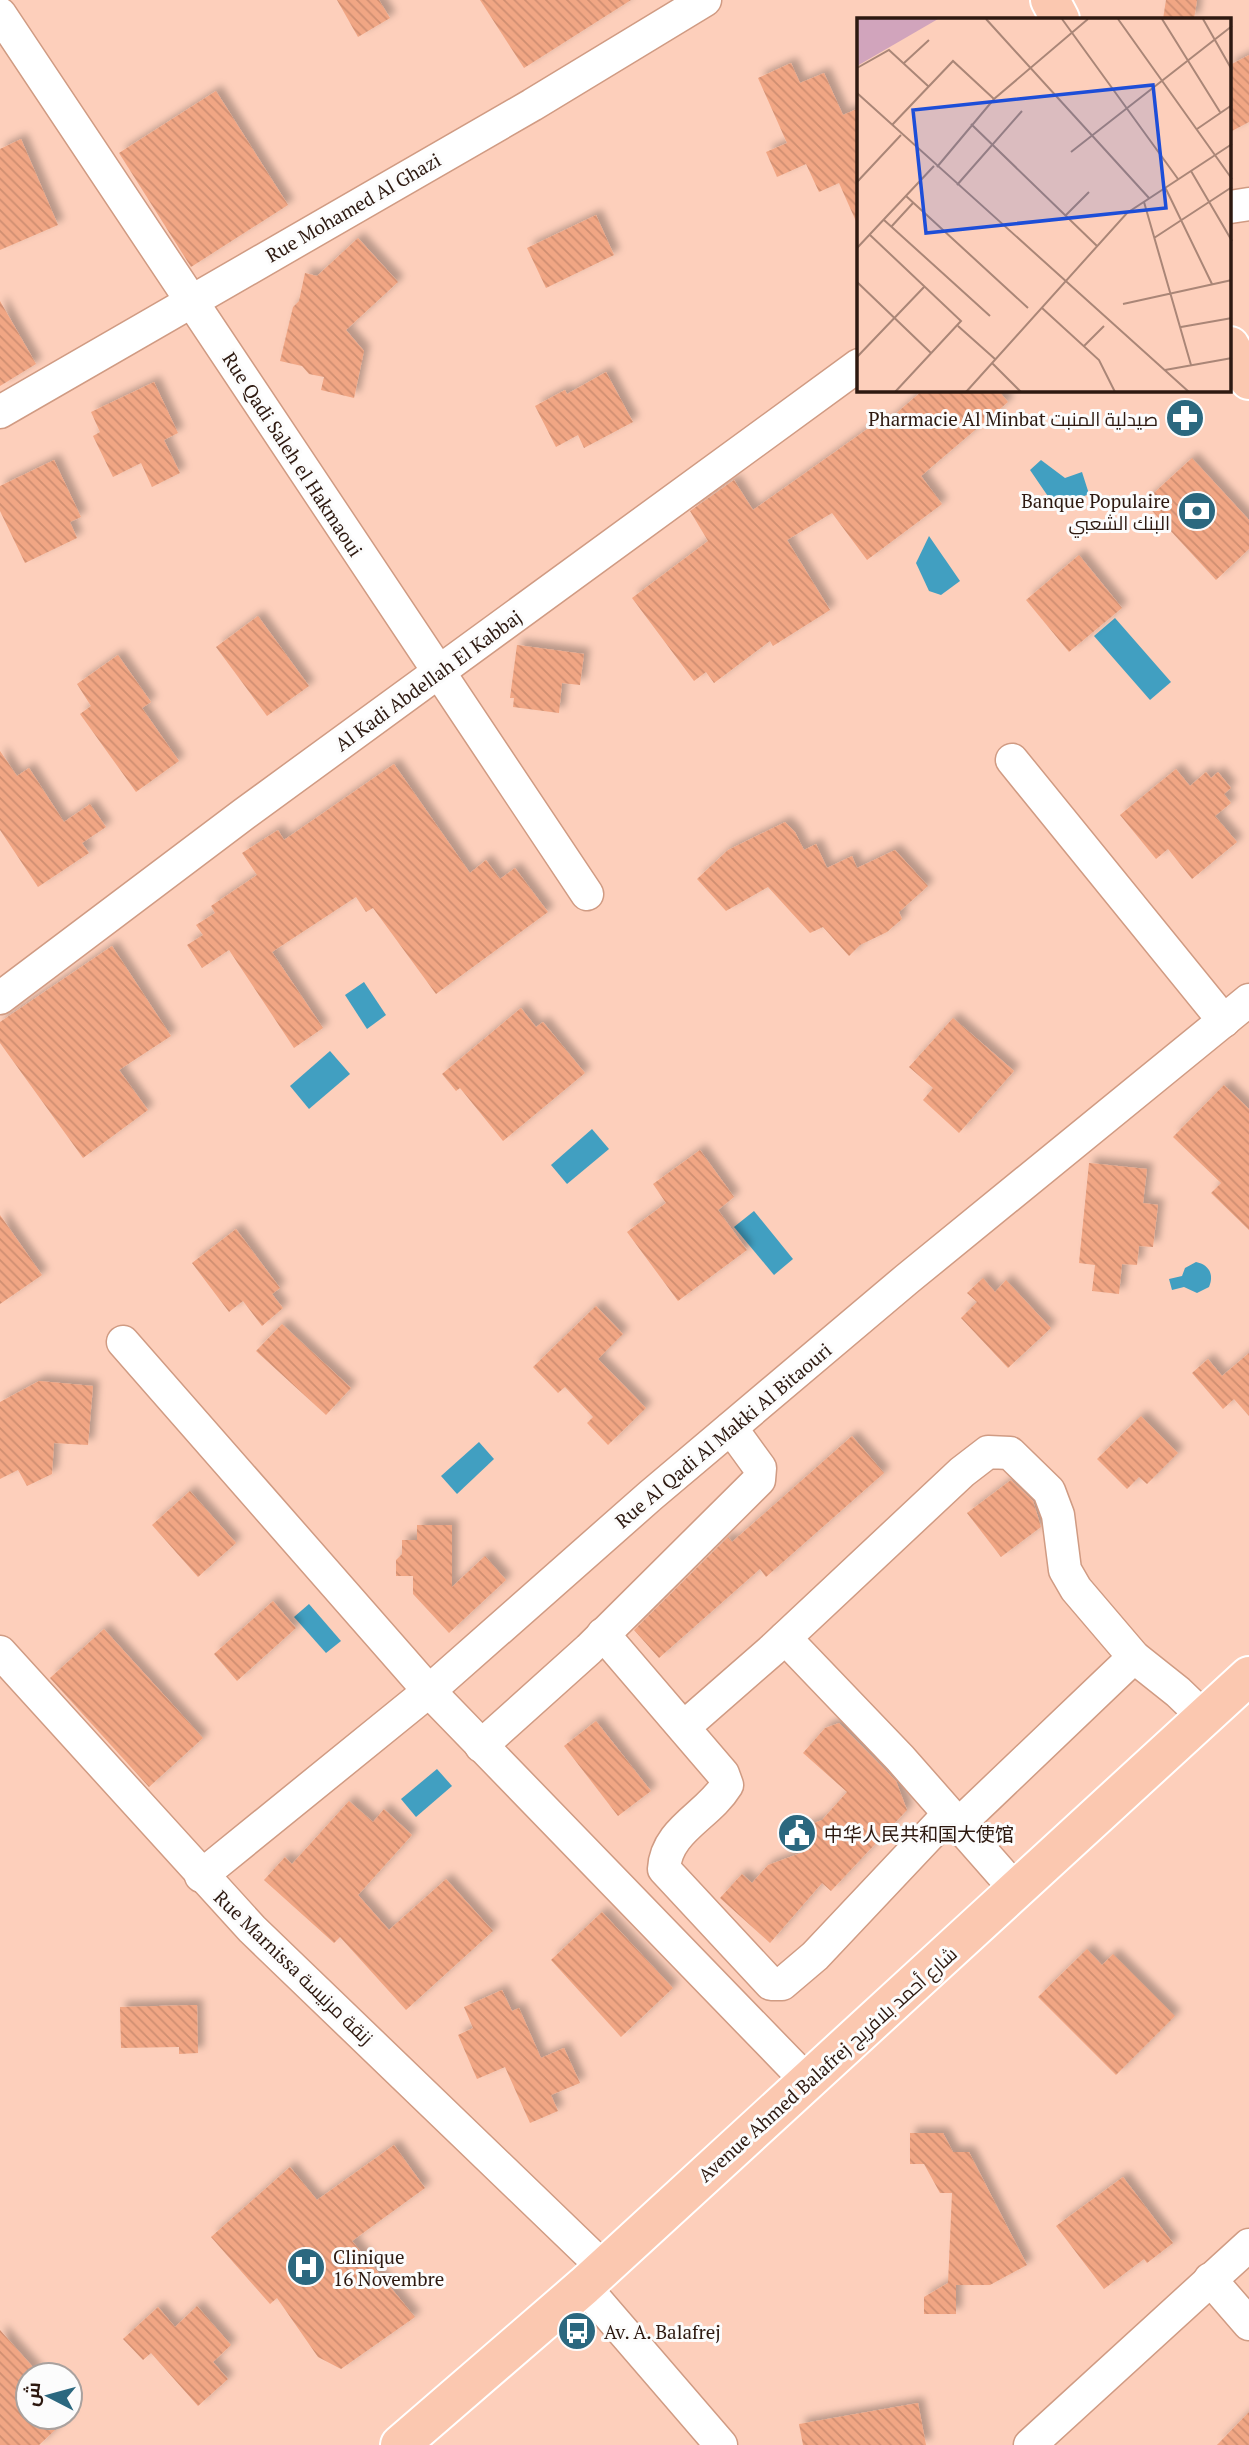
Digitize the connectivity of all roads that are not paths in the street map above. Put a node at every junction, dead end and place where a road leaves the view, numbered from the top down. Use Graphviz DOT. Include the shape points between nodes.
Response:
graph roads {
  1 [pos="705,0"];
  2 [pos="1050,0"];
  3 [pos="0,14"];
  4 [pos="1059,18"];
  5 [pos="193,301"];
  6 [pos="1232,350"];
  7 [pos="857,366"];
  8 [pos="1249,380"];
  9 [pos="0,412"];
  10 [pos="438,671"];
  11 [pos="1012,760"];
  12 [pos="587,894"];
  13 [pos="0,999"];
  14 [pos="1249,1000"];
  15 [pos="1224,1021"];
  16 [pos="123,1342"];
  17 [pos="731,1429"];
  18 [pos="603,1634"];
  19 [pos="785,1638"];
  20 [pos="0,1652"];
  21 [pos="1134,1657"];
  22 [pos="1249,1676"];
  23 [pos="429,1691"];
  24 [pos="1204,1717"];
  25 [pos="684,1727"];
  26 [pos="481,1746"];
  27 [pos="953,1819"];
  28 [pos="201,1875"];
  29 [pos="1017,1891"];
  30 [pos="807,2081"];
  31 [pos="1249,2245"];
  32 [pos="594,2277"];
  33 [pos="1210,2279"];
  34 [pos="1249,2324"];
  35 [pos="400,2445"];
  36 [pos="721,2445"];
  37 [pos="1030,2445"];
  1 -- 5 [label="street, Rue Mohamed Al Ghazi"];
  2 -- 4 [label="main road"];
  3 -- 5 [label="street, Rue Qadi Saleh el Hakmaoui"];
  5 -- 9 [label="street, Rue Mohamed Al Ghazi"];
  5 -- 10 [label="street, Rue Qadi Saleh el Hakmaoui"];
  6 -- 8 [label="main road"];
  7 -- 10 [label="street, Al Kadi Abdellah El Kabbaj"];
  10 -- 12 [label="street, Rue Qadi Saleh el Hakmaoui"];
  10 -- 13 [label="street, Al Kadi Abdellah El Kabbaj"];
  11 -- 15 [label="street"];
  14 -- 15 [label="street, Rue Al Qadi Al Makki Al Bitaouri"];
  15 -- 17 [label="street, Rue Al Qadi Al Makki Al Bitaouri"];
  16 -- 23 [label="street"];
  17 -- 18 [label="street" via="760,1468 759,1480"];
  17 -- 23 [label="street, Rue Al Qadi Al Makki Al Bitaouri"];
  18 -- 25 [label="street"];
  18 -- 26 [label="street"];
  19 -- 21 [label="street" via="962,1472 988,1452 1010,1453 1049,1492 1058,1515 1065,1570 1076,1589"];
  19 -- 25 [label="street"];
  19 -- 27 [label="street"];
  20 -- 28 [label="street, Rue Marnissa زنقة مرنيسة"];
  21 -- 24 [label="street"];
  21 -- 27 [label="street"];
  22 -- 24 [label="main road, Avenue Ahmed Balafrej شارع أحمد بلافريج"];
  23 -- 26 [label="street"];
  23 -- 28 [label="street, Rue Al Qadi Al Makki Al Bitaouri"];
  24 -- 29 [label="main road, Avenue Ahmed Balafrej شارع أحمد بلافريج"];
  25 -- 27 [label="street" via="727,1785 717,1801 673,1838 664,1869 771,1984 782,1984 815,1956"];
  26 -- 30 [label="street"];
  27 -- 29 [label="street"];
  28 -- 32 [label="street, Rue Marnissa زنقة مرنيسة"];
  29 -- 30 [label="main road, Avenue Ahmed Balafrej شارع أحمد بلافريج"];
  30 -- 32 [label="main road, Avenue Ahmed Balafrej شارع أحمد بلافريج"];
  31 -- 33 [label="street"];
  32 -- 35 [label="main road, Avenue Ahmed Balafrej شارع أحمد بلافريج"];
  32 -- 36 [label="street, Rue Marnissa زنقة مرنيسة"];
  33 -- 34 [label="street"];
  33 -- 37 [label="street"];
}
